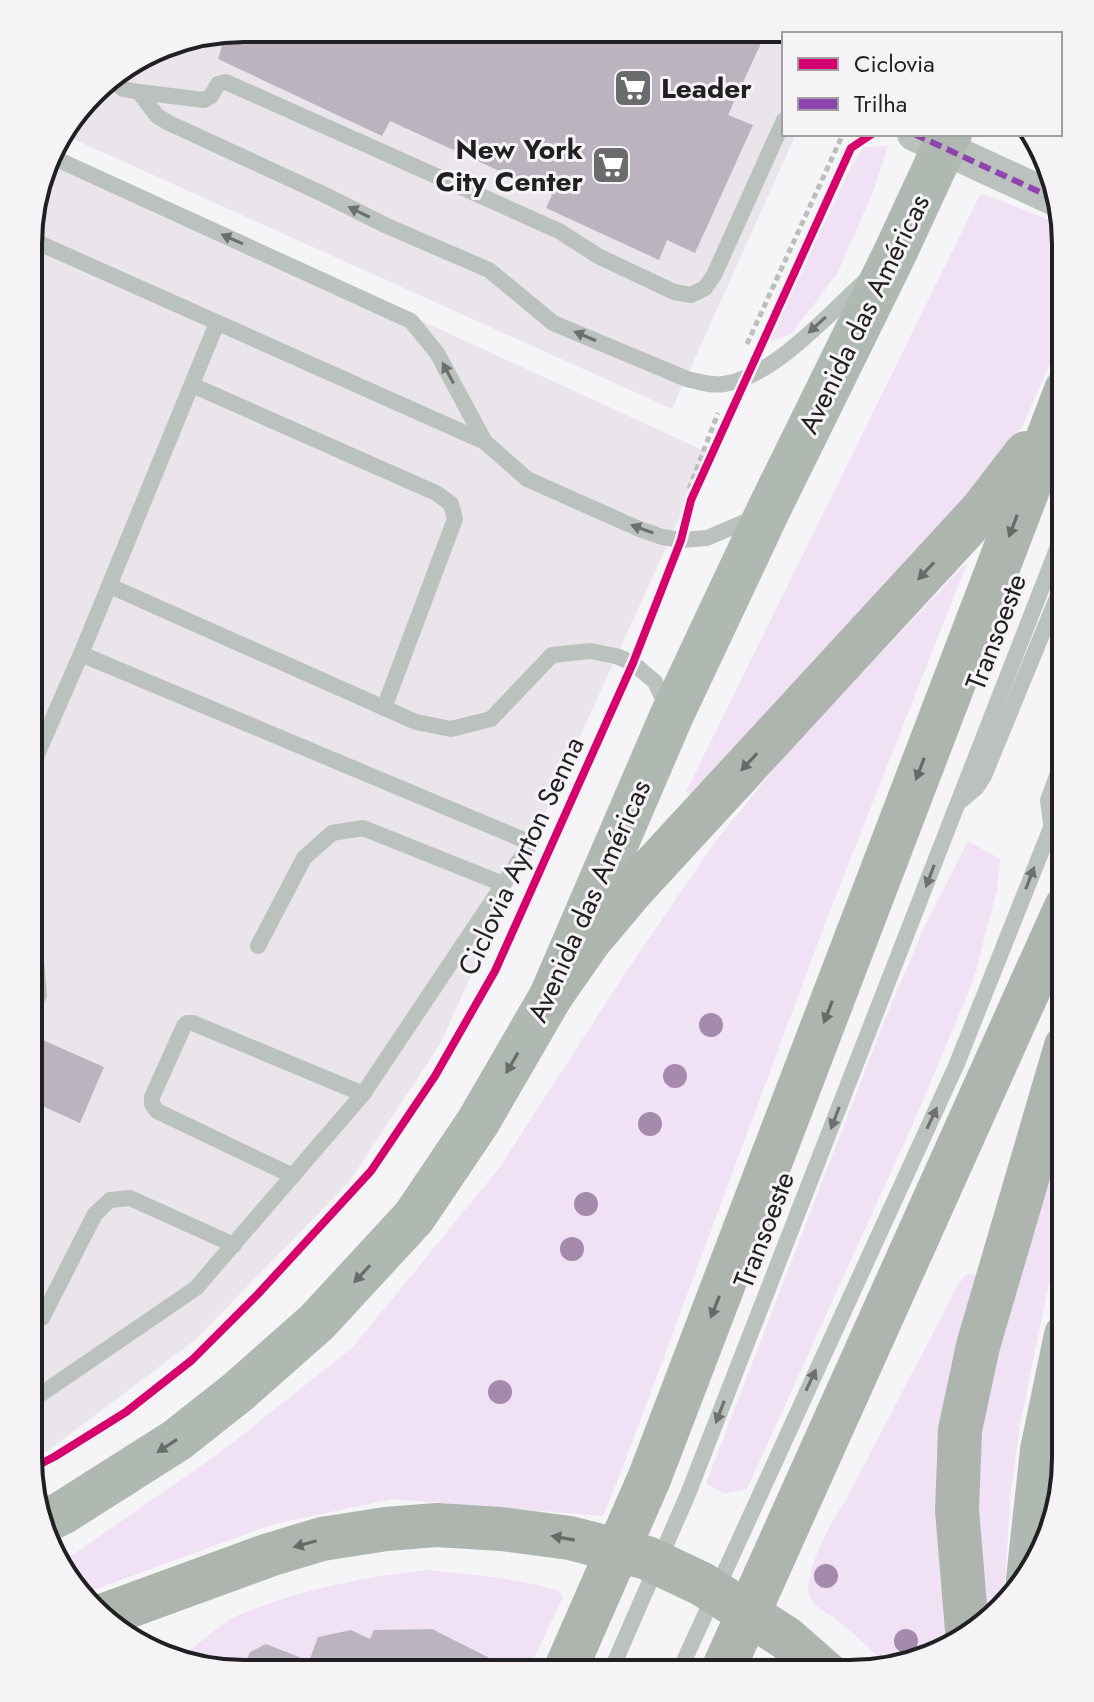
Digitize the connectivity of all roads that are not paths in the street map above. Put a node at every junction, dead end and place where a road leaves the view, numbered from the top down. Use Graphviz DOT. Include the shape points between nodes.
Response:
graph roads {
  1 [pos="123,83"];
  2 [pos="121,84"];
  3 [pos="131,90"];
  4 [pos="782,124"];
  5 [pos="918,136"];
  6 [pos="949,136"];
  7 [pos="60,161"];
  8 [pos="1046,195"];
  9 [pos="42,244"];
  10 [pos="895,253"];
  11 [pos="217,323"];
  12 [pos="192,385"];
  13 [pos="1052,413"];
  14 [pos="1052,428"];
  15 [pos="485,442"];
  16 [pos="768,511"];
  17 [pos="1052,562"];
  18 [pos="110,586"];
  19 [pos="1052,610"];
  20 [pos="81,654"];
  21 [pos="384,708"];
  22 [pos="671,717"];
  23 [pos="42,743"];
  24 [pos="1052,789"];
  25 [pos="958,803"];
  26 [pos="1051,825"];
  27 [pos="503,884"];
  28 [pos="1052,936"];
  29 [pos="258,946"];
  30 [pos="551,996"];
  31 [pos="363,1094"];
  32 [pos="1052,1094"];
  33 [pos="293,1176"];
  34 [pos="234,1245"];
  35 [pos="42,1318"];
  36 [pos="42,1393"];
  37 [pos="1052,1441"];
  38 [pos="669,1486"];
  39 [pos="773,1509"];
  40 [pos="52,1518"];
  41 [pos="1039,1528"];
  42 [pos="114,1612"];
  43 [pos="966,1623"];
  44 [pos="604,1635"];
  45 [pos="578,1660"];
  46 [pos="608,1660"];
  47 [pos="686,1660"];
  48 [pos="725,1660"];
  49 [pos="811,1660"];
  1 -- 3 [label="lane"];
  2 -- 3 [label="lane"];
  3 -- 4 [label="lane" via="204,100 226,82 559,231 674,292 691,295 714,275"];
  10 -- 3 [label="lane, one-way" via="783,355 746,378 710,384 553,323 489,270 169,123"];
  5 -- 8 [label="street"];
  6 -- 10 [label="main road, Avenida das Américas"];
  15 -- 7 [label="lane, one-way" via="437,353 411,321"];
  9 -- 11 [label="lane"];
  10 -- 16 [label="main road, Avenida das Américas"];
  11 -- 12 [label="lane"];
  11 -- 15 [label="lane"];
  12 -- 18 [label="lane"];
  12 -- 21 [label="lane" via="451,504 455,519"];
  13 -- 30 [label="highway, one-way" via="982,510 632,890"];
  14 -- 38 [label="highway, one-way"];
  16 -- 15 [label="lane, one-way" via="707,538 662,537 527,479"];
  16 -- 22 [label="main road, Avenida das Américas"];
  17 -- 25 [label="lane, Transoeste"];
  18 -- 20 [label="lane"];
  18 -- 21 [label="lane"];
  19 -- 25 [label="lane, Transoeste" via="984,776"];
  20 -- 23 [label="lane"];
  20 -- 27 [label="lane" via="531,843"];
  21 -- 22 [label="lane" via="451,729 491,719 552,655 590,651 633,663 655,682"];
  22 -- 30 [label="main road, Avenida das Américas"];
  24 -- 26 [label="lane"];
  25 -- 38 [label="lane, Transoeste, one-way"];
  39 -- 26 [label="lane, one-way"];
  27 -- 29 [label="lane" via="363,828 332,833 304,858"];
  27 -- 31 [label="lane"];
  28 -- 39 [label="highway"];
  30 -- 40 [label="main road, Avenida das Américas, one-way" via="478,1122 414,1217 317,1322 177,1440"];
  31 -- 33 [label="lane"];
  31 -- 33 [label="lane" via="193,1023 184,1026 152,1097 157,1111"];
  32 -- 43 [label="highway" via="978,1346 960,1430 957,1510"];
  33 -- 34 [label="lane"];
  34 -- 35 [label="lane" via="130,1198 110,1200 95,1214"];
  34 -- 36 [label="lane" via="196,1288"];
  37 -- 41 [label="main road"];
  38 -- 44 [label="highway"];
  39 -- 47 [label="lane"];
  39 -- 48 [label="highway"];
  49 -- 42 [label="highway, one-way" via="702,1584 647,1558 570,1538 501,1529 437,1525 322,1539"];
  44 -- 45 [label="highway"];
  44 -- 46 [label="lane"];
}
